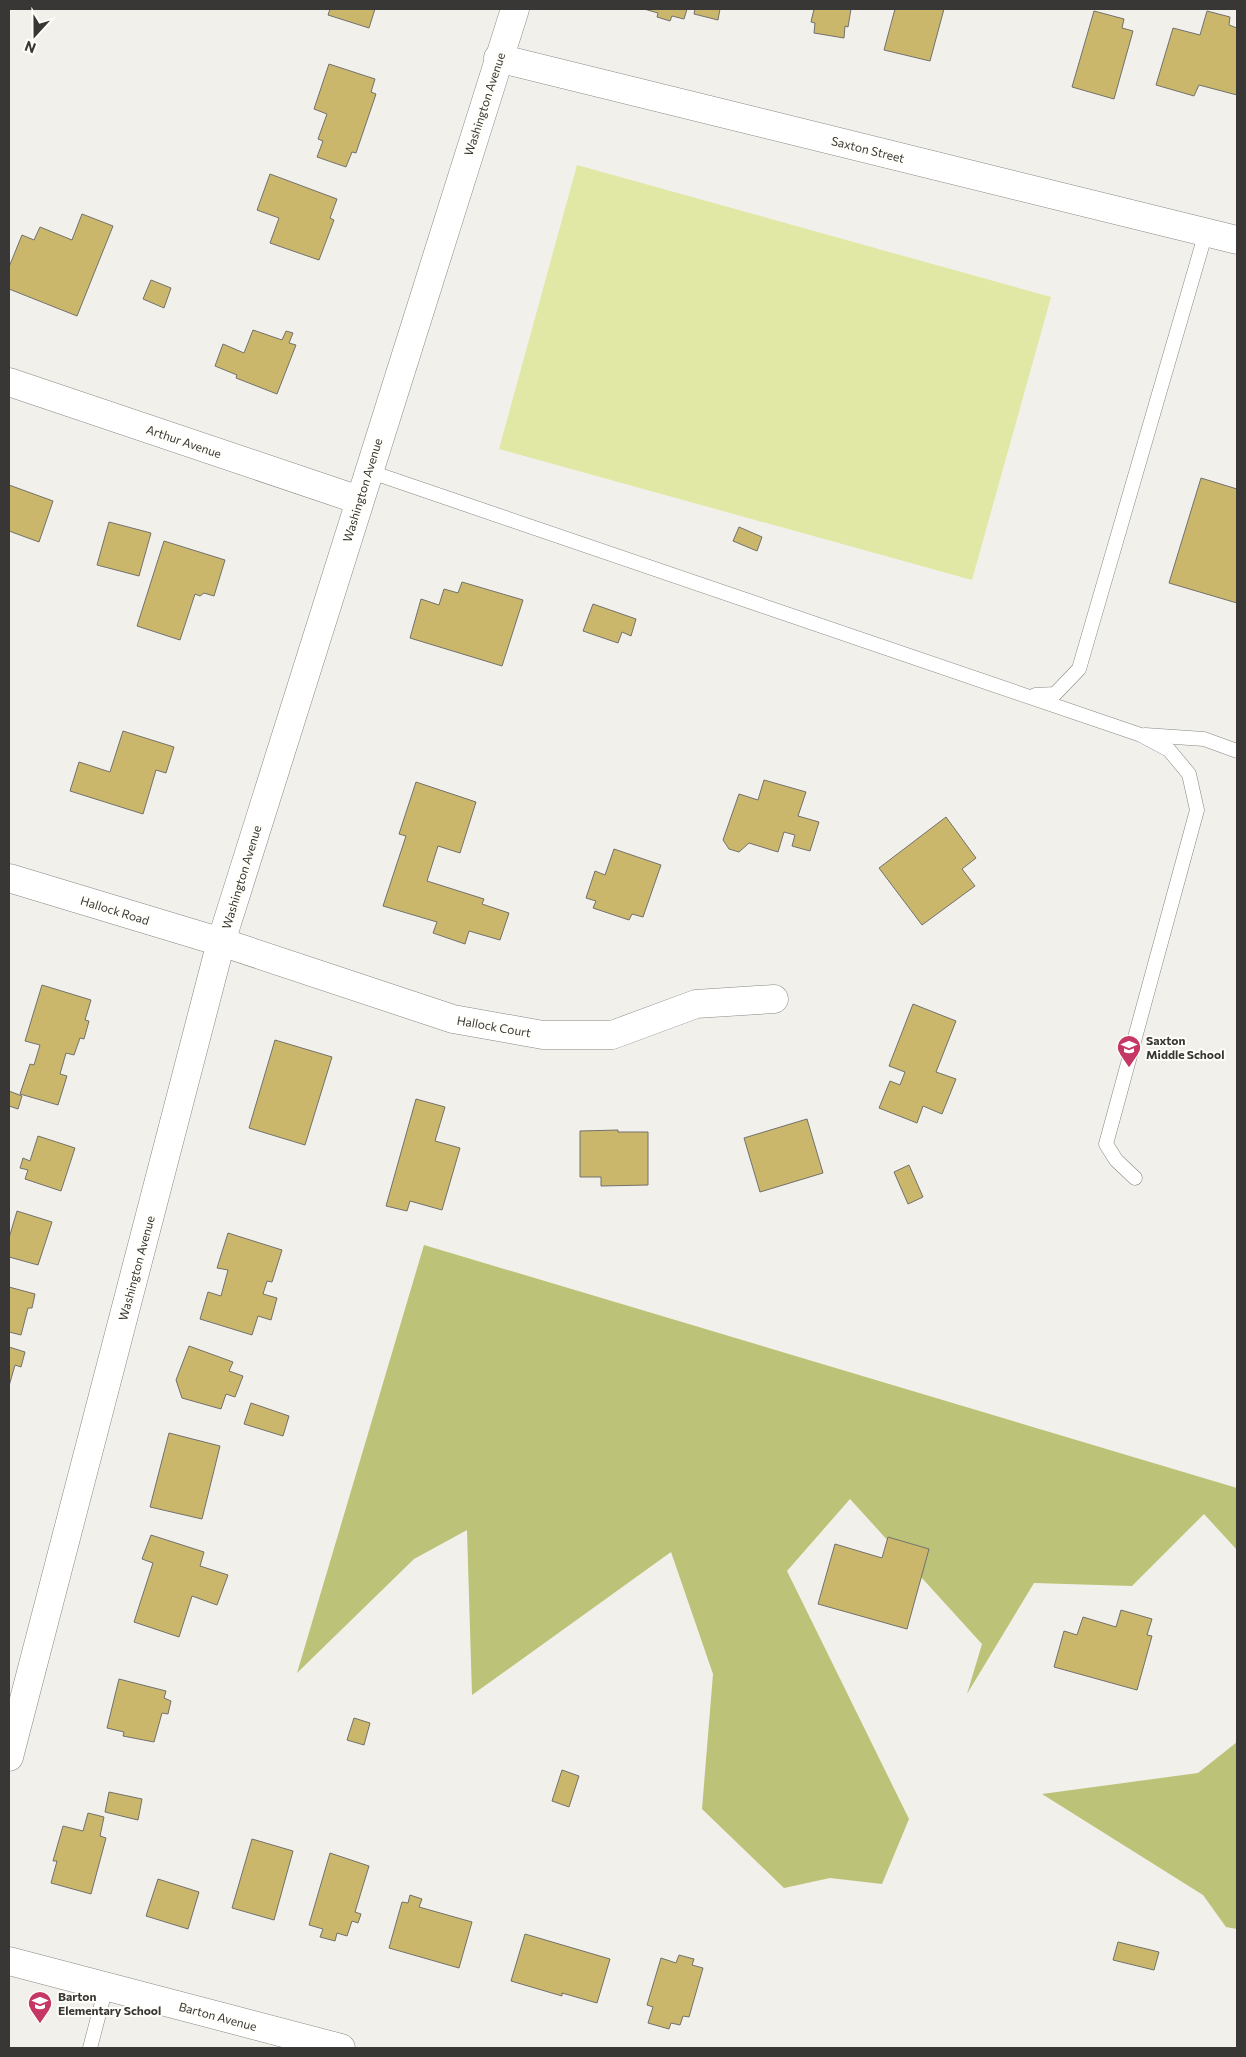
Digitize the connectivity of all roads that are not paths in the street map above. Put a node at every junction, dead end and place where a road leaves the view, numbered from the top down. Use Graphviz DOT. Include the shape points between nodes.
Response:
graph roads {
  1 [pos="514,9"];
  2 [pos="498,58"];
  3 [pos="1206,232"];
  4 [pos="1237,240"];
  5 [pos="9,382"];
  6 [pos="368,471"];
  7 [pos="359,500"];
  8 [pos="1028,695"];
  9 [pos="1141,735"];
  10 [pos="1237,750"];
  11 [pos="9,878"];
  12 [pos="221,942"];
  13 [pos="774,999"];
  14 [pos="1136,1178"];
  15 [pos="9,1757"];
  16 [pos="9,1961"];
  17 [pos="106,1986"];
  18 [pos="90,2048"];
  19 [pos="341,2048"];
  1 -- 2 [label="street, Washington Avenue"];
  2 -- 3 [label="street, Saxton Street"];
  2 -- 6 [label="street, Washington Avenue"];
  3 -- 4 [label="street, Saxton Street"];
  3 -- 8 [label="lane" via="1079,669 1055,694"];
  5 -- 7 [label="street, Arthur Avenue"];
  6 -- 7 [label="street, Washington Avenue"];
  6 -- 8 [label="lane"];
  7 -- 12 [label="street, Washington Avenue"];
  8 -- 9 [label="lane"];
  9 -- 10 [label="lane" via="1204,739"];
  9 -- 14 [label="lane" via="1169,750 1189,774 1197,810 1106,1144 1116,1160"];
  11 -- 12 [label="street, Hallock Road"];
  12 -- 13 [label="street, Hallock Court" via="453,1019 543,1035 612,1035 696,1004"];
  12 -- 15 [label="street, Washington Avenue"];
  16 -- 17 [label="street, Barton Avenue"];
  17 -- 18 [label="lane"];
  17 -- 19 [label="street, Barton Avenue"];
}
